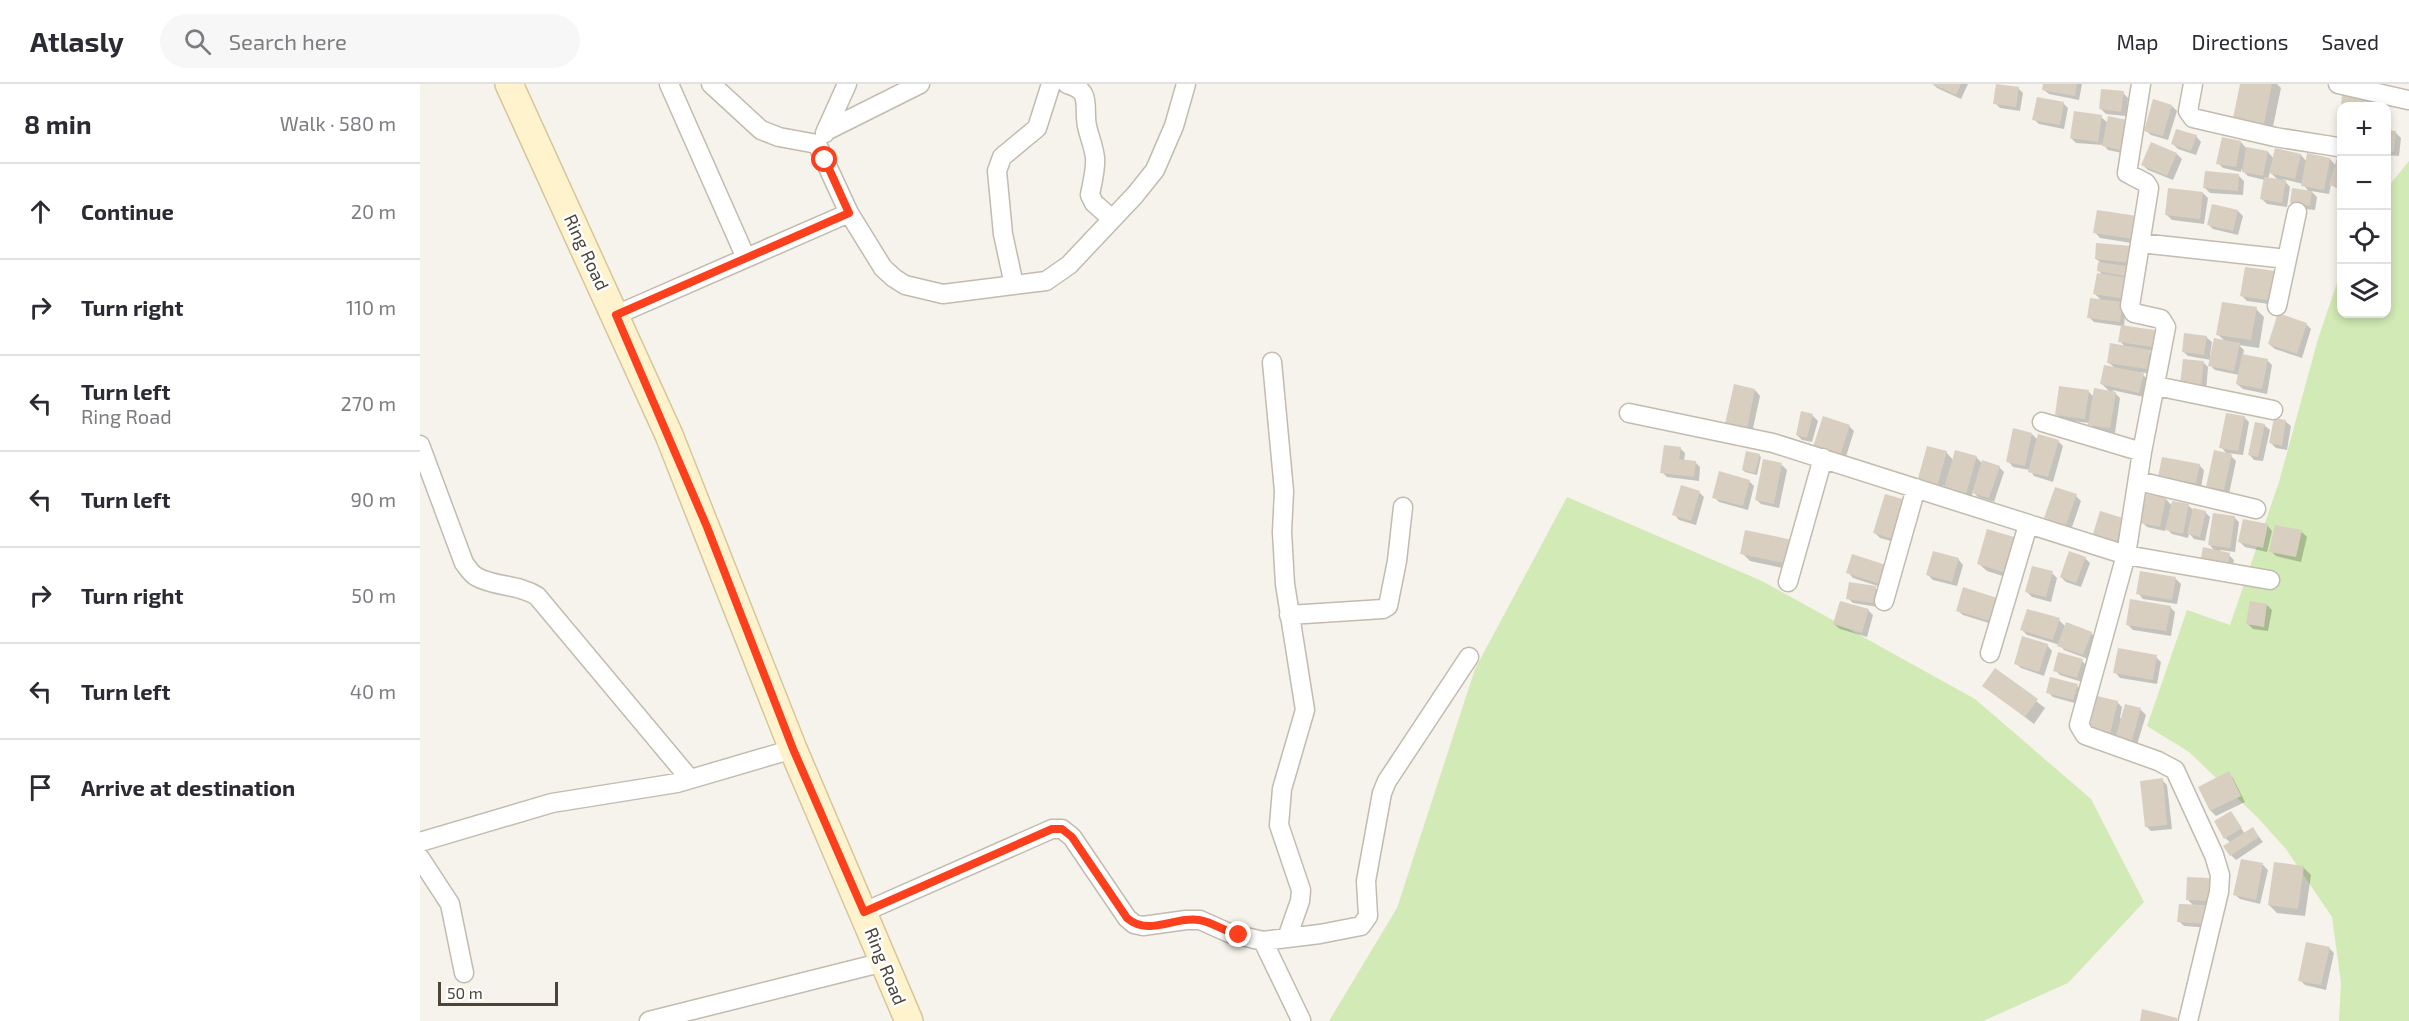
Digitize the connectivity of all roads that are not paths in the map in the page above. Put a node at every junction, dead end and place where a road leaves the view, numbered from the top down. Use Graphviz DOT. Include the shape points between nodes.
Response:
graph roads {
  1 [pos="509,84"];
  2 [pos="669,84"];
  3 [pos="711,84"];
  4 [pos="847,84"];
  5 [pos="920,84"];
  6 [pos="1051,84"];
  7 [pos="1067,84"];
  8 [pos="2141,84"];
  9 [pos="2193,84"];
  10 [pos="2338,84"];
  11 [pos="1184,85"];
  12 [pos="2408,100"];
  13 [pos="822,137"];
  14 [pos="2337,147"];
  15 [pos="2297,212"];
  16 [pos="849,213"];
  17 [pos="1112,219"];
  18 [pos="2140,243"];
  19 [pos="746,258"];
  20 [pos="2287,259"];
  21 [pos="1014,285"];
  22 [pos="2277,306"];
  23 [pos="616,315"];
  24 [pos="1272,362"];
  25 [pos="2156,386"];
  26 [pos="2272,410"];
  27 [pos="1629,413"];
  28 [pos="2042,422"];
  29 [pos="420,445"];
  30 [pos="2142,452"];
  31 [pos="1823,458"];
  32 [pos="2138,481"];
  33 [pos="1916,488"];
  34 [pos="1403,507"];
  35 [pos="2256,509"];
  36 [pos="2028,525"];
  37 [pos="2126,555"];
  38 [pos="2270,580"];
  39 [pos="1788,582"];
  40 [pos="1884,601"];
  41 [pos="1289,615"];
  42 [pos="1990,653"];
  43 [pos="1469,657"];
  44 [pos="793,749"];
  45 [pos="690,778"];
  46 [pos="420,842"];
  47 [pos="420,858"];
  48 [pos="864,912"];
  49 [pos="1287,938"];
  50 [pos="1263,941"];
  51 [pos="884,962"];
  52 [pos="464,972"];
  53 [pos="675,1018"];
  54 [pos="1300,1020"];
  55 [pos="649,1021"];
  56 [pos="909,1021"];
  57 [pos="2188,1021"];
  1 -- 23 [label="street, Ring Road"];
  2 -- 19 [label="street"];
  3 -- 13 [label="street" via="761,130 779,137"];
  4 -- 13 [label="street"];
  5 -- 13 [label="street"];
  6 -- 21 [label="street" via="1037,128 1002,158 997,171 1003,234"];
  7 -- 17 [label="street" via="1080,90 1084,97 1095,160 1089,195"];
  8 -- 18 [label="street" via="2127,170 2149,188"];
  9 -- 14 [label="street" via="2188,111 2193,118"];
  10 -- 12 [label="street"];
  11 -- 17 [label="street" via="1174,126 1155,170"];
  13 -- 16 [label="street"];
  15 -- 20 [label="street"];
  16 -- 19 [label="street"];
  16 -- 21 [label="street" via="883,268 905,285 943,294"];
  17 -- 21 [label="street" via="1054,276 1046,281"];
  18 -- 20 [label="street"];
  18 -- 25 [label="street" via="2131,309 2161,319 2166,327"];
  19 -- 23 [label="street"];
  20 -- 22 [label="street"];
  23 -- 44 [label="street, Ring Road" via="707,527"];
  24 -- 41 [label="street" via="1284,491 1282,532"];
  25 -- 26 [label="street"];
  25 -- 30 [label="street"];
  27 -- 31 [label="street" via="1773,443"];
  28 -- 30 [label="street"];
  29 -- 45 [label="street" via="471,573 537,596"];
  30 -- 32 [label="street"];
  31 -- 33 [label="street"];
  31 -- 39 [label="street"];
  32 -- 35 [label="street"];
  32 -- 37 [label="street"];
  33 -- 36 [label="street"];
  33 -- 40 [label="street"];
  34 -- 41 [label="street" via="1388,606"];
  36 -- 37 [label="street"];
  36 -- 42 [label="street"];
  37 -- 38 [label="street"];
  37 -- 57 [label="street" via="2079,725 2085,735 2175,770 2214,855 2220,875 2219,892"];
  41 -- 49 [label="street" via="1305,710 1282,789 1279,825 1301,896"];
  43 -- 49 [label="street" via="1382,793 1366,881 1367,920 1361,926"];
  44 -- 45 [label="street"];
  44 -- 48 [label="street, Ring Road"];
  45 -- 46 [label="street" via="552,803"];
  47 -- 52 [label="street" via="450,904"];
  48 -- 50 [label="street" via="1052,829 1062,829 1072,837 1134,924 1155,926 1200,920 1229,933"];
  48 -- 51 [label="street, Ring Road"];
  49 -- 50 [label="street"];
  50 -- 54 [label="street"];
  51 -- 53 [label="street"];
  51 -- 56 [label="street, Ring Road"];
  53 -- 55 [label="street"];
}
